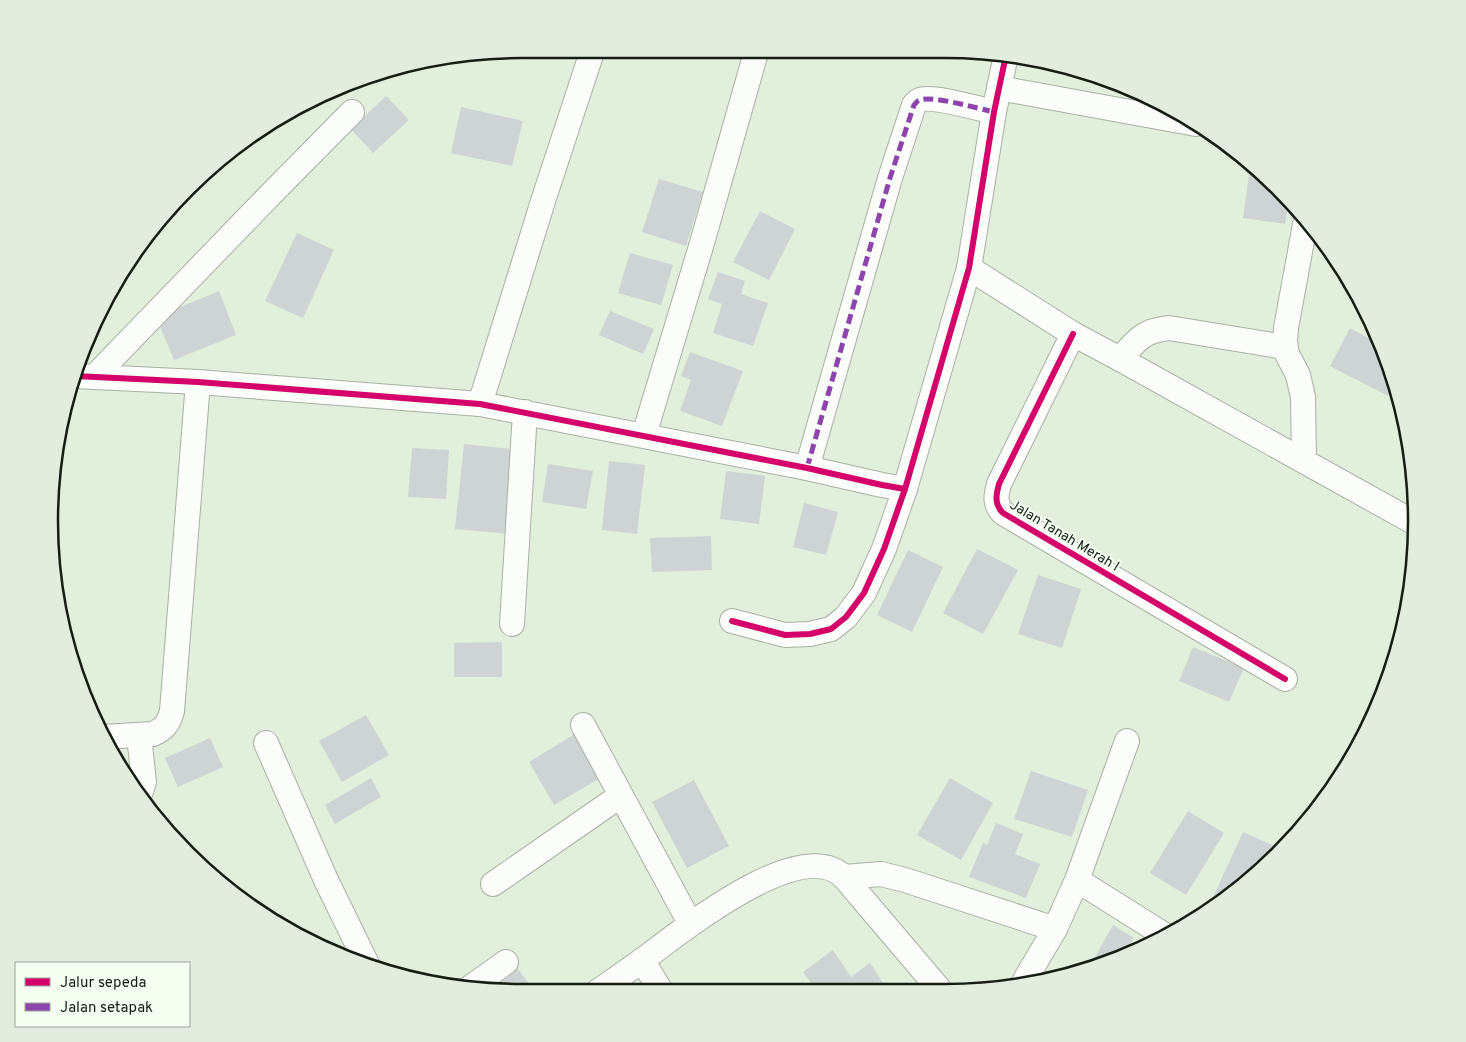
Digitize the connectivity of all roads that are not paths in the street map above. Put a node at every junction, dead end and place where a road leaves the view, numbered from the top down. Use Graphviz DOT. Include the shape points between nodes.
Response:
graph roads {
  1 [pos="590,58"];
  2 [pos="754,58"];
  3 [pos="1005,61"];
  4 [pos="999,88"];
  5 [pos="352,112"];
  6 [pos="994,112"];
  7 [pos="1178,121"];
  8 [pos="1304,228"];
  9 [pos="969,268"];
  10 [pos="1073,334"];
  11 [pos="1285,347"];
  12 [pos="1120,359"];
  13 [pos="84,376"];
  14 [pos="198,382"];
  15 [pos="480,404"];
  16 [pos="525,412"];
  17 [pos="644,435"];
  18 [pos="1304,461"];
  19 [pos="807,468"];
  20 [pos="905,489"];
  21 [pos="1408,520"];
  22 [pos="732,621"];
  23 [pos="512,624"];
  24 [pos="1286,679"];
  25 [pos="583,725"];
  26 [pos="139,736"];
  27 [pos="111,737"];
  28 [pos="1127,741"];
  29 [pos="266,743"];
  30 [pos="142,788"];
  31 [pos="620,796"];
  32 [pos="844,877"];
  33 [pos="1077,880"];
  34 [pos="494,884"];
  35 [pos="690,923"];
  36 [pos="1055,929"];
  37 [pos="1159,932"];
  38 [pos="363,957"];
  39 [pos="642,960"];
  40 [pos="506,962"];
  41 [pos="1026,978"];
  42 [pos="477,983"];
  43 [pos="608,984"];
  44 [pos="657,984"];
  45 [pos="935,984"];
  1 -- 15 [label="street"];
  2 -- 17 [label="street"];
  3 -- 4 [label="street"];
  4 -- 6 [label="street"];
  4 -- 7 [label="street"];
  5 -- 13 [label="street"];
  6 -- 9 [label="street"];
  6 -- 19 [label="street" via="935,100 922,99 914,105"];
  8 -- 11 [label="street"];
  9 -- 10 [label="street"];
  9 -- 20 [label="street"];
  10 -- 12 [label="street"];
  10 -- 24 [label="street, Jalan Tanah Merah I" via="999,484 996,502 999,509"];
  11 -- 12 [label="street" via="1169,328 1154,329 1136,341"];
  11 -- 18 [label="street" via="1303,397"];
  12 -- 18 [label="street"];
  13 -- 14 [label="street"];
  14 -- 15 [label="street"];
  14 -- 26 [label="street" via="172,711 161,731"];
  15 -- 16 [label="street"];
  16 -- 17 [label="street"];
  16 -- 23 [label="street"];
  17 -- 19 [label="street"];
  18 -- 21 [label="street"];
  19 -- 20 [label="street"];
  20 -- 22 [label="street" via="864,593 846,618 831,629 786,635"];
  25 -- 31 [label="street"];
  26 -- 27 [label="street"];
  26 -- 30 [label="street"];
  28 -- 33 [label="street"];
  29 -- 38 [label="street"];
  31 -- 34 [label="street"];
  31 -- 35 [label="street"];
  32 -- 35 [label="street" via="832,868 804,866 760,880"];
  32 -- 36 [label="street" via="881,874"];
  32 -- 45 [label="street"];
  33 -- 36 [label="street"];
  33 -- 37 [label="street"];
  35 -- 39 [label="street"];
  36 -- 41 [label="street"];
  39 -- 43 [label="street"];
  39 -- 44 [label="street"];
  40 -- 42 [label="street"];
}
